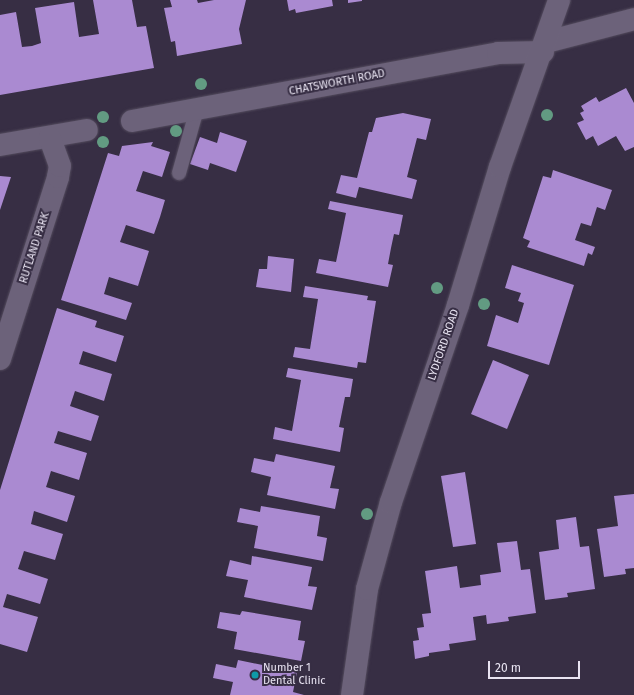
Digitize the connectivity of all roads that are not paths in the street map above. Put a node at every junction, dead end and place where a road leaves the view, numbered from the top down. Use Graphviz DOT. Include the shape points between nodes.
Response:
graph roads {
  1 [pos="560,0"];
  2 [pos="634,19"];
  3 [pos="544,47"];
  4 [pos="197,109"];
  5 [pos="132,121"];
  6 [pos="87,130"];
  7 [pos="50,138"];
  8 [pos="0,145"];
  9 [pos="179,173"];
  10 [pos="0,359"];
  11 [pos="352,695"];
  1 -- 3 [label="street, LYDFORD ROAD"];
  2 -- 3 [label="street, CHATSWORTH ROAD"];
  3 -- 4 [label="street, CHATSWORTH ROAD" via="498,53"];
  3 -- 11 [label="street, LYDFORD ROAD" via="500,167 458,305 391,502 367,589"];
  4 -- 5 [label="street, CHATSWORTH ROAD"];
  4 -- 9 [label="lane"];
  6 -- 7 [label="street"];
  7 -- 8 [label="street"];
  7 -- 10 [label="street, RUTLAND PARK" via="60,166 58,177"];
}
